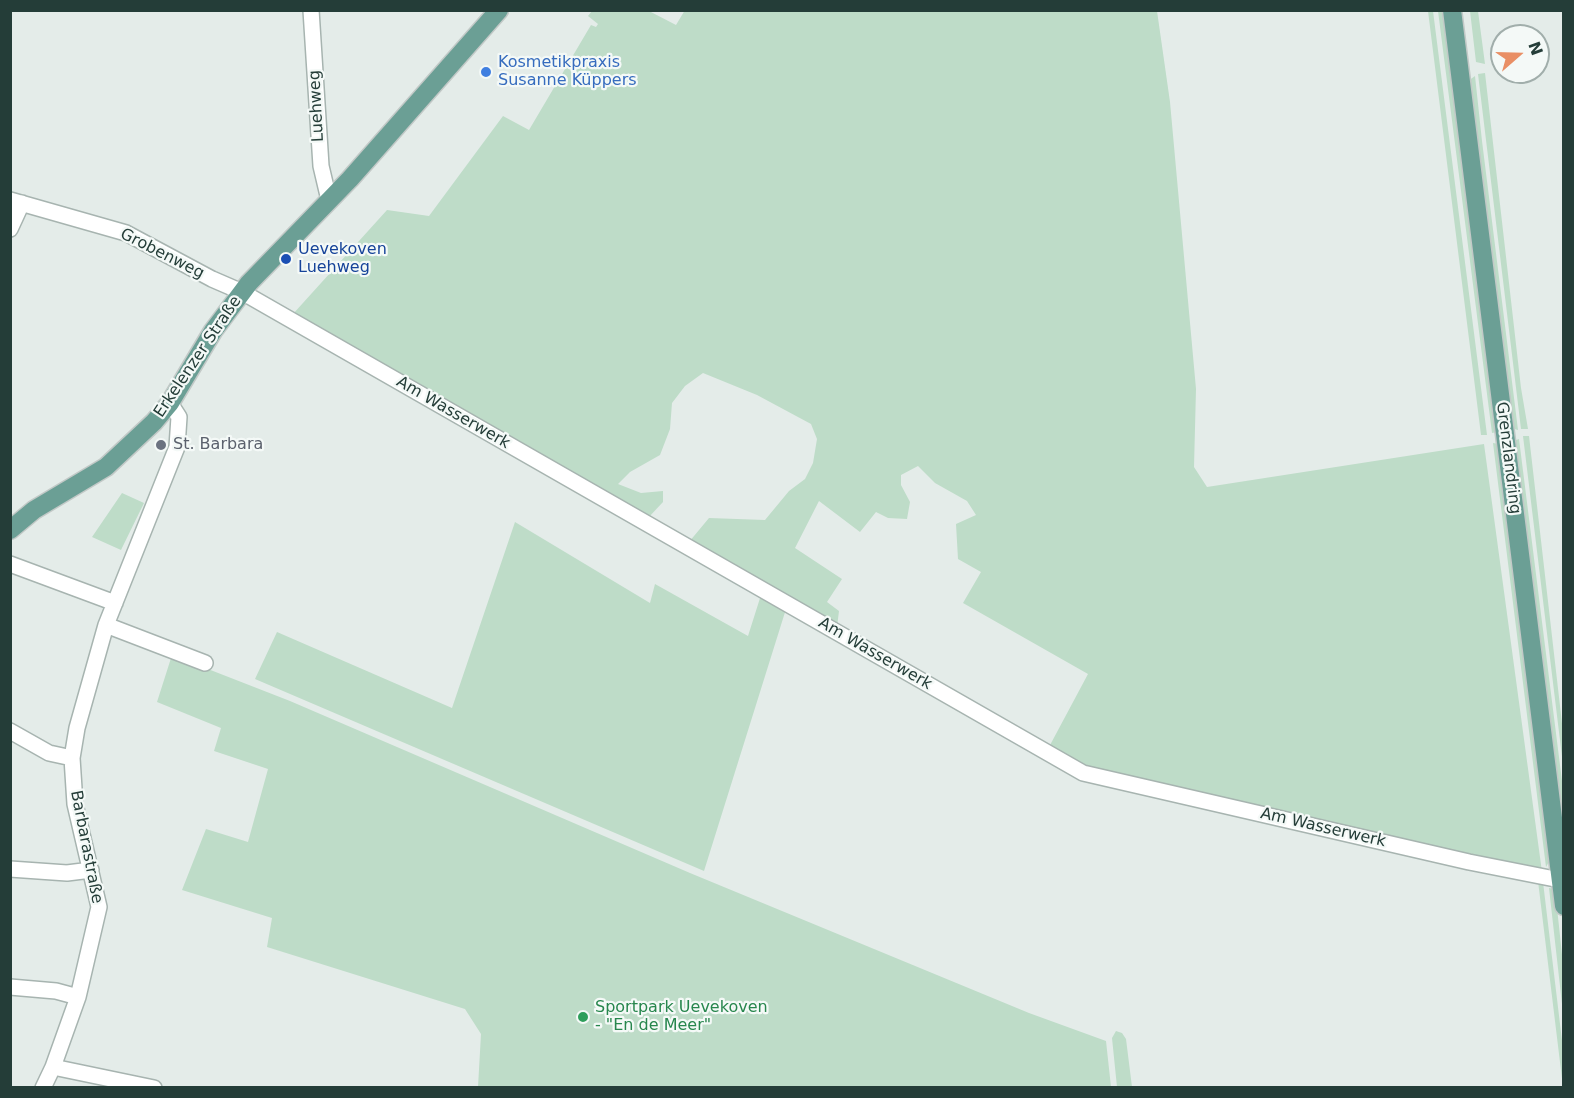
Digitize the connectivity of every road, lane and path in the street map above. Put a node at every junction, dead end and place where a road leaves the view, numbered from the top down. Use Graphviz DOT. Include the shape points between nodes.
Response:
graph roads {
  1 [pos="311,10"];
  2 [pos="499,10"];
  3 [pos="1452,10"];
  4 [pos="329,200"];
  5 [pos="16,201"];
  6 [pos="10,229"];
  7 [pos="243,292"];
  8 [pos="170,403"];
  9 [pos="10,530"];
  10 [pos="10,564"];
  11 [pos="115,603"];
  12 [pos="106,625"];
  13 [pos="205,663"];
  14 [pos="10,731"];
  15 [pos="72,758"];
  16 [pos="10,869"];
  17 [pos="91,870"];
  18 [pos="1560,880"];
  19 [pos="1563,906"];
  20 [pos="10,987"];
  21 [pos="78,997"];
  22 [pos="54,1067"];
  23 [pos="43,1088"];
  24 [pos="154,1088"];
  1 -- 4 [label="street, Luehweg" via="321,166"];
  2 -- 4 [label="main road, Erkelenzer Straße"];
  3 -- 18 [label="main road, Grenzlandring"];
  4 -- 7 [label="main road, Erkelenzer Straße"];
  5 -- 6 [label="street"];
  5 -- 7 [label="street, Grobenweg" via="126,233"];
  7 -- 8 [label="main road, Erkelenzer Straße" via="213,331"];
  7 -- 18 [label="street, Am Wasserwerk" via="1083,772"];
  8 -- 9 [label="main road, Erkelenzer Straße" via="106,467 34,510"];
  8 -- 11 [label="street, Barbarastraße" via="178,417 177,447"];
  10 -- 11 [label="street"];
  11 -- 12 [label="street, Barbarastraße"];
  12 -- 13 [label="street"];
  12 -- 15 [label="street, Barbarastraße"];
  14 -- 15 [label="street" via="49,753"];
  15 -- 17 [label="street, Barbarastraße" via="75,804"];
  16 -- 17 [label="street" via="67,873"];
  17 -- 21 [label="street, Barbarastraße" via="99,908"];
  18 -- 19 [label="main road, Grenzlandring"];
  20 -- 21 [label="street"];
  21 -- 22 [label="street, Barbarastraße"];
  22 -- 23 [label="street, Barbarastraße"];
  22 -- 24 [label="street"];
}
